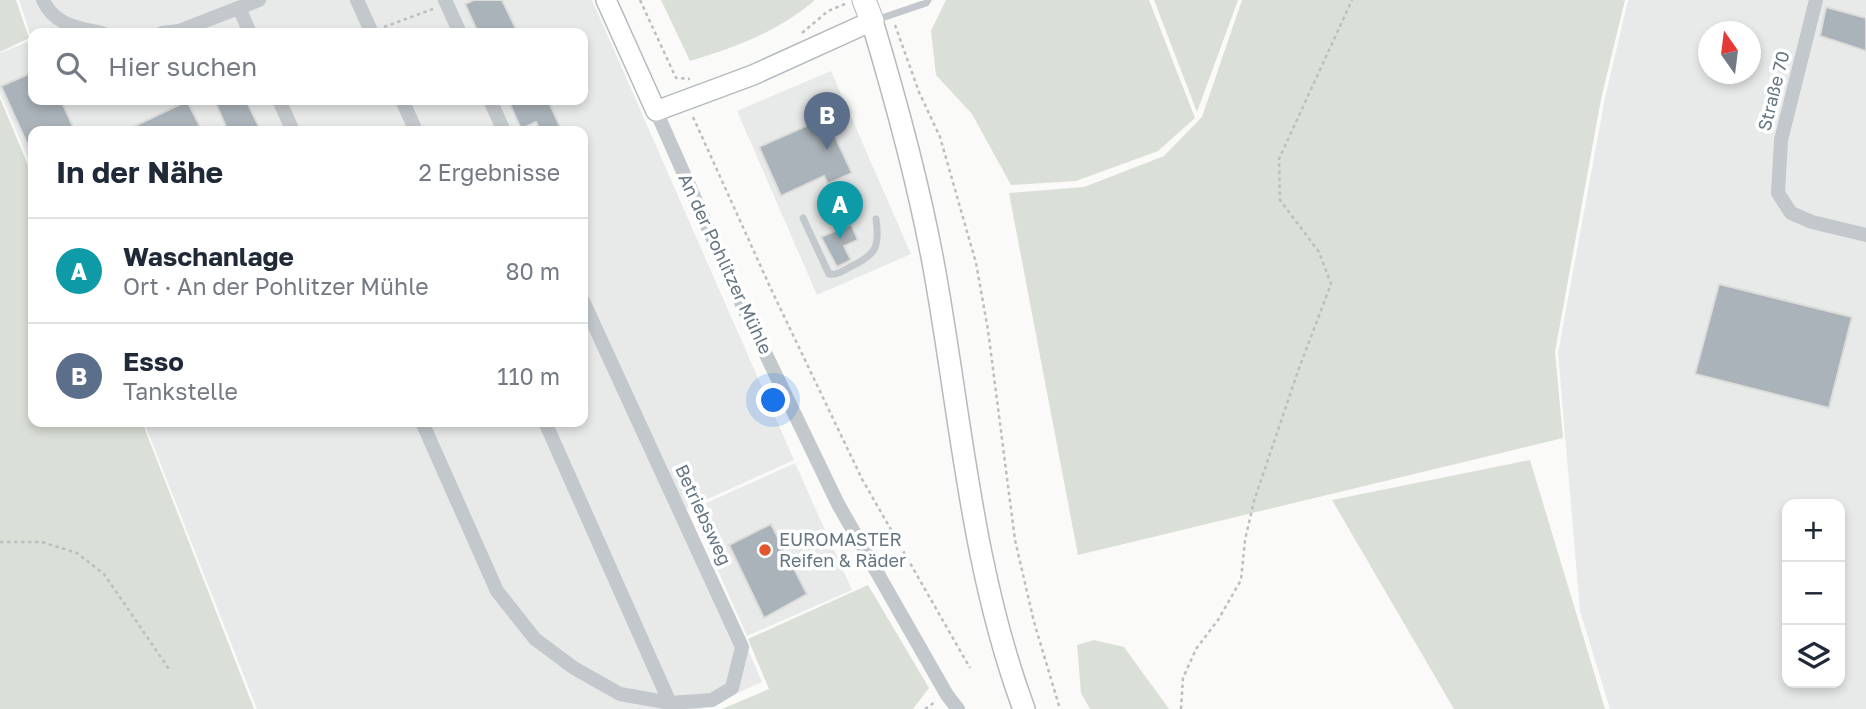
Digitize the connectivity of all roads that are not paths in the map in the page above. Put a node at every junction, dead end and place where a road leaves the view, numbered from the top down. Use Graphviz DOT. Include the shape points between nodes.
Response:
graph roads {
  1 [pos="43,0"];
  2 [pos="259,0"];
  3 [pos="357,0"];
  4 [pos="606,0"];
  5 [pos="929,0"];
  6 [pos="1816,0"];
  7 [pos="445,2"];
  8 [pos="239,8"];
  9 [pos="869,10"];
  10 [pos="76,28"];
  11 [pos="187,28"];
  12 [pos="248,28"];
  13 [pos="370,28"];
  14 [pos="458,28"];
  15 [pos="281,105"];
  16 [pos="404,105"];
  17 [pos="492,105"];
  18 [pos="656,111"];
  19 [pos="291,126"];
  20 [pos="414,126"];
  21 [pos="503,126"];
  22 [pos="803,218"];
  23 [pos="876,219"];
  24 [pos="1866,235"];
  25 [pos="588,312"];
  26 [pos="424,427"];
  27 [pos="547,427"];
  28 [pos="670,703"];
  29 [pos="958,709"];
  30 [pos="1024,709"];
  1 -- 10 [label="street" via="66,26"];
  2 -- 8 [label="street"];
  3 -- 13 [label="street"];
  4 -- 18 [label="main road, An der Pohlitzer Mühle"];
  5 -- 9 [label="lane"];
  6 -- 24 [label="street, Straße 70" via="1781,140 1777,193 1791,213"];
  7 -- 14 [label="street"];
  8 -- 11 [label="street"];
  8 -- 12 [label="street"];
  9 -- 18 [label="main road" via="753,75"];
  9 -- 30 [label="main road" via="902,121 926,227 976,526 1005,652"];
  15 -- 19 [label="street"];
  16 -- 20 [label="street"];
  17 -- 21 [label="street"];
  18 -- 29 [label="street, An der Pohlitzer Mühle" via="838,504"];
  22 -- 23 [label="lane" via="829,274 835,275 870,258 879,239"];
  25 -- 28 [label="street, Betriebsweg" via="743,647 732,688 712,700"];
  26 -- 28 [label="street, Betriebsweg" via="497,591 536,639 573,668 620,694"];
  27 -- 28 [label="street"];
}
